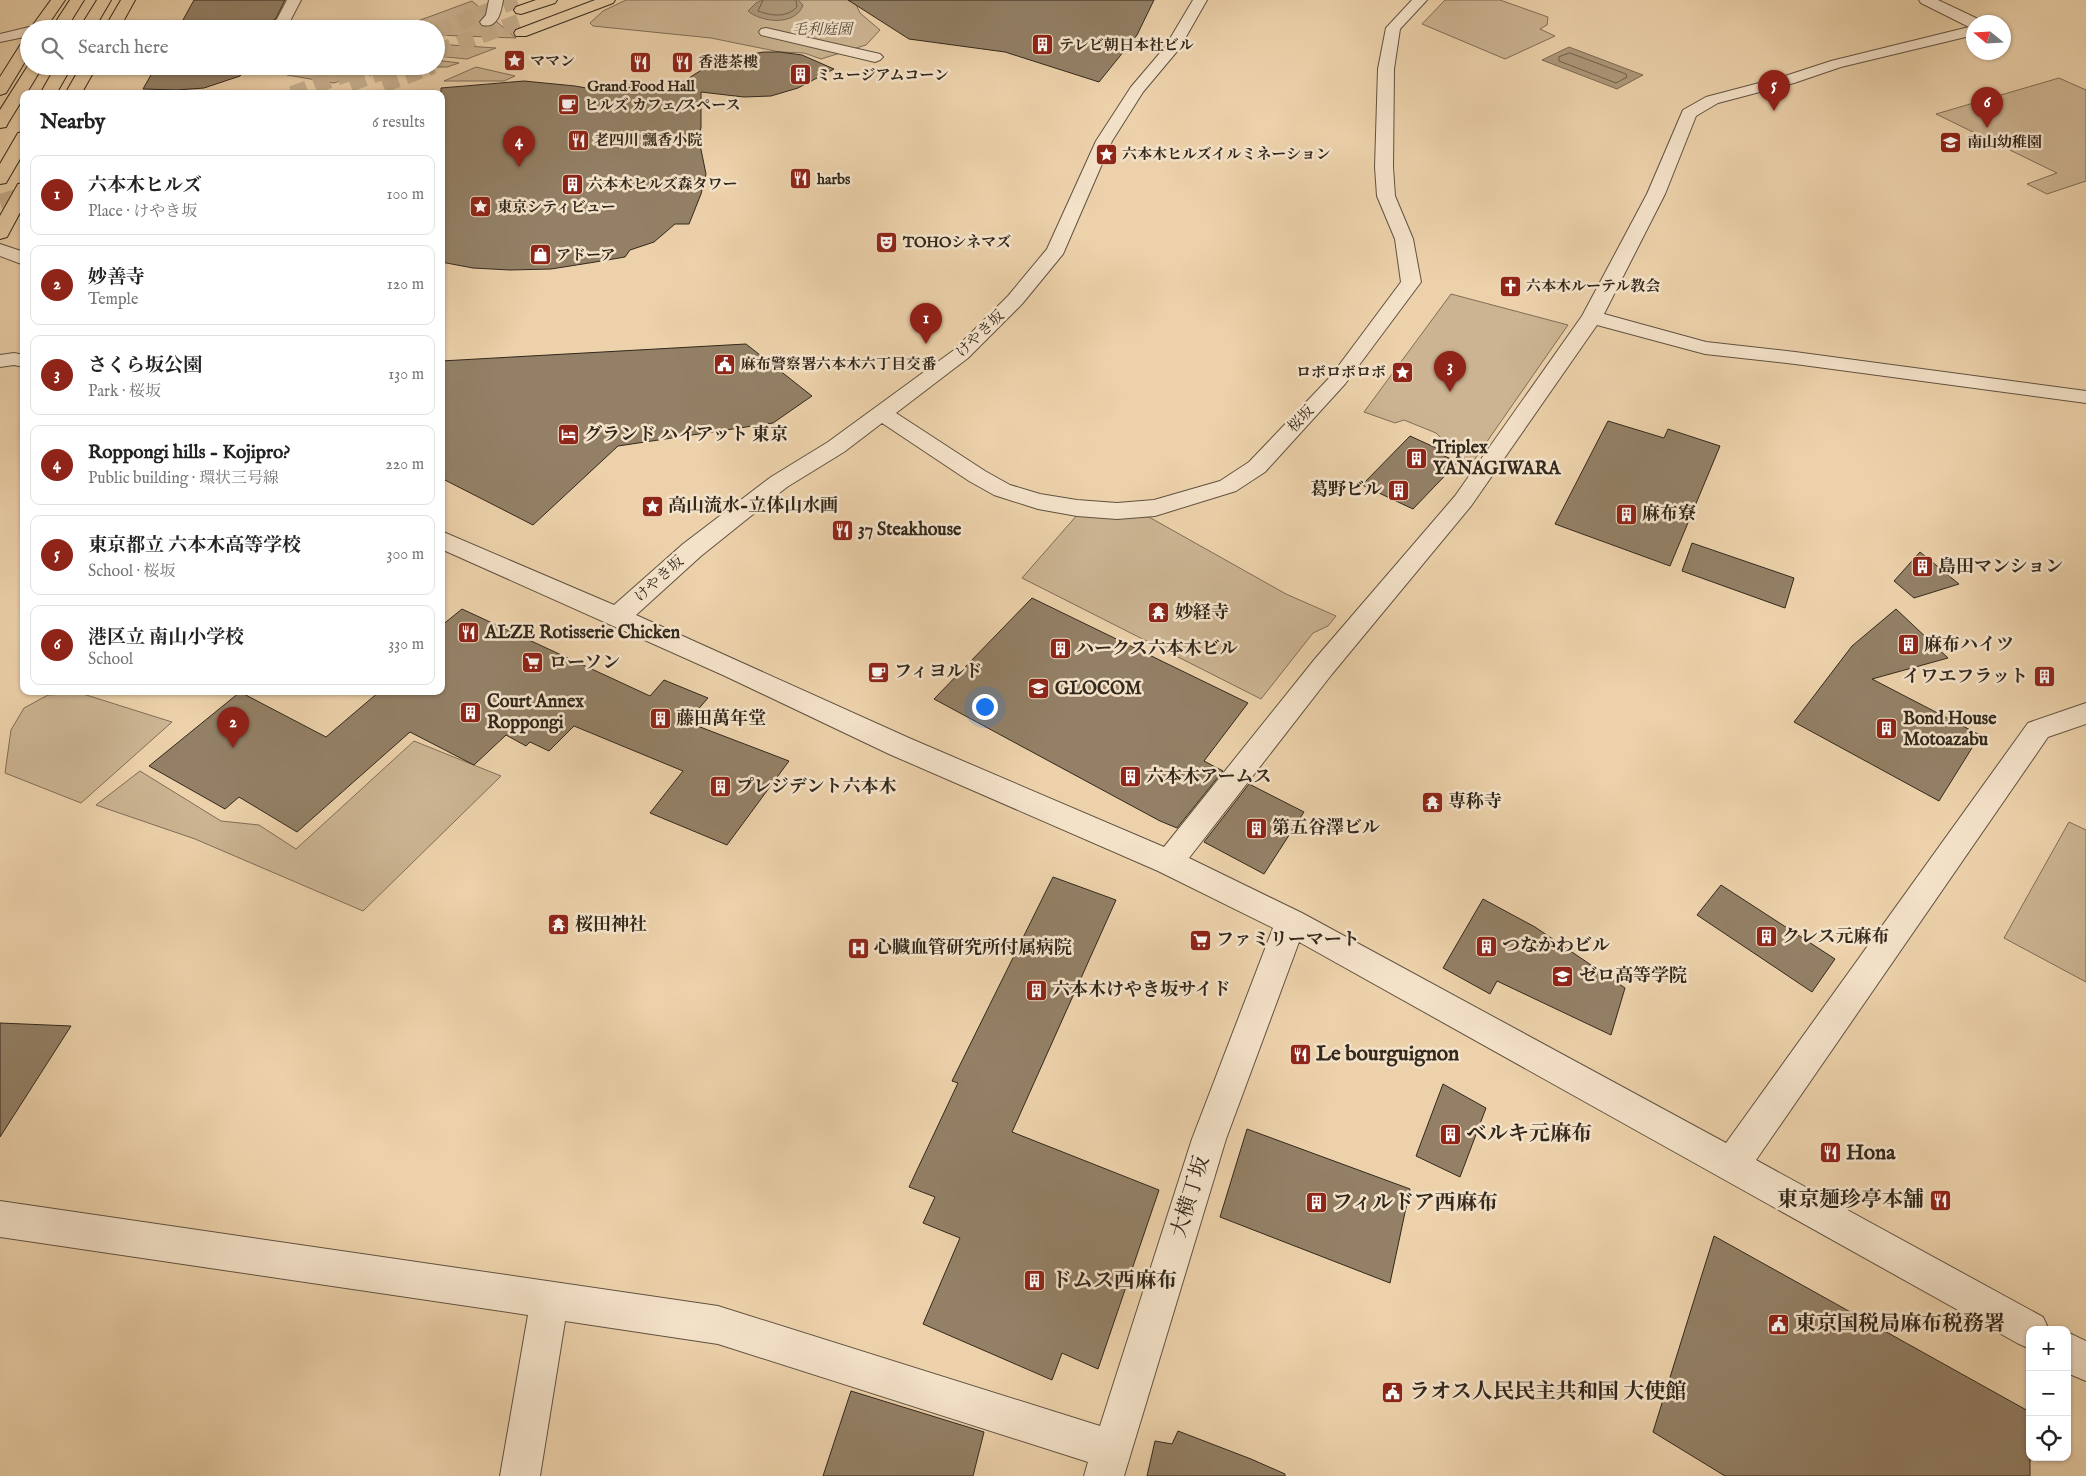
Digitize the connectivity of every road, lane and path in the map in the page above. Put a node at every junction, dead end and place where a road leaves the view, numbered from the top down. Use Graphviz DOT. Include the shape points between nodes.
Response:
graph roads {
  1 [pos="58,0"];
  2 [pos="77,0"];
  3 [pos="104,0"];
  4 [pos="128,0"];
  5 [pos="294,0"];
  6 [pos="496,0"];
  7 [pos="550,0"];
  8 [pos="578,0"];
  9 [pos="608,0"];
  10 [pos="1200,0"];
  11 [pos="1420,0"];
  12 [pos="1926,0"];
  13 [pos="44,20"];
  14 [pos="64,20"];
  15 [pos="92,20"];
  16 [pos="116,20"];
  17 [pos="284,20"];
  18 [pos="1966,20"];
  19 [pos="522,21"];
  20 [pos="487,22"];
  21 [pos="766,32"];
  22 [pos="1966,32"];
  23 [pos="20,33"];
  24 [pos="0,38"];
  25 [pos="20,57"];
  26 [pos="875,57"];
  27 [pos="29,75"];
  28 [pos="59,75"];
  29 [pos="84,75"];
  30 [pos="0,90"];
  31 [pos="20,90"];
  32 [pos="20,90"];
  33 [pos="50,90"];
  34 [pos="75,90"];
  35 [pos="0,123"];
  36 [pos="20,144"];
  37 [pos="0,179"];
  38 [pos="16,203"];
  39 [pos="0,233"];
  40 [pos="0,250"];
  41 [pos="20,257"];
  42 [pos="1592,317"];
  43 [pos="0,360"];
  44 [pos="20,360"];
  45 [pos="2086,397"];
  46 [pos="882,414"];
  47 [pos="445,541"];
  48 [pos="616,618"];
  49 [pos="2086,713"];
  50 [pos="1169,862"];
  51 [pos="1291,922"];
  52 [pos="1732,1164"];
  53 [pos="0,1219"];
  54 [pos="550,1300"];
  55 [pos="2026,1328"];
  56 [pos="2071,1353"];
  57 [pos="2086,1362"];
  58 [pos="1108,1463"];
  59 [pos="520,1476"];
  1 -- 13 [label="main road"];
  2 -- 14 [label="main road"];
  3 -- 15 [label="main road"];
  4 -- 16 [label="main road"];
  5 -- 17 [label="street"];
  6 -- 20 [label="street" via="493,16"];
  7 -- 19 [label="main road"];
  8 -- 19 [label="main road"];
  9 -- 19 [label="main road"];
  10 -- 46 [label="street, けやき坂" via="1171,49 1138,90 1104,141 1060,242 1038,274 962,354"];
  11 -- 46 [label="street, 桜坂" via="1393,28 1386,69 1386,196 1404,239 1411,282 1338,380 1257,467 1228,486 1155,508 1117,511 1077,508 1002,490"];
  12 -- 18 [label="street"];
  21 -- 26 [label="street"];
  22 -- 42 [label="street" via="1836,64 1712,100 1689,113 1656,194"];
  23 -- 24 [label="street"];
  25 -- 30 [label="main road"];
  27 -- 32 [label="main road"];
  28 -- 33 [label="main road"];
  29 -- 34 [label="main road"];
  31 -- 35 [label="main road"];
  36 -- 37 [label="main road"];
  38 -- 39 [label="main road"];
  40 -- 41 [label="street"];
  42 -- 45 [label="street" via="1705,348"];
  42 -- 50 [label="street" via="1463,501 1323,667"];
  43 -- 44 [label="street"];
  46 -- 48 [label="street, けやき坂" via="779,482 692,550"];
  47 -- 48 [label="street"];
  48 -- 50 [label="street" via="898,746"];
  49 -- 52 [label="street" via="2038,730"];
  50 -- 51 [label="street"];
  51 -- 52 [label="street"];
  51 -- 58 [label="street, 大横丁坂" via="1209,1139"];
  52 -- 55 [label="street"];
  53 -- 54 [label="street"];
  54 -- 58 [label="street" via="718,1325"];
  54 -- 59 [label="street"];
  56 -- 57 [label="street"];
}
